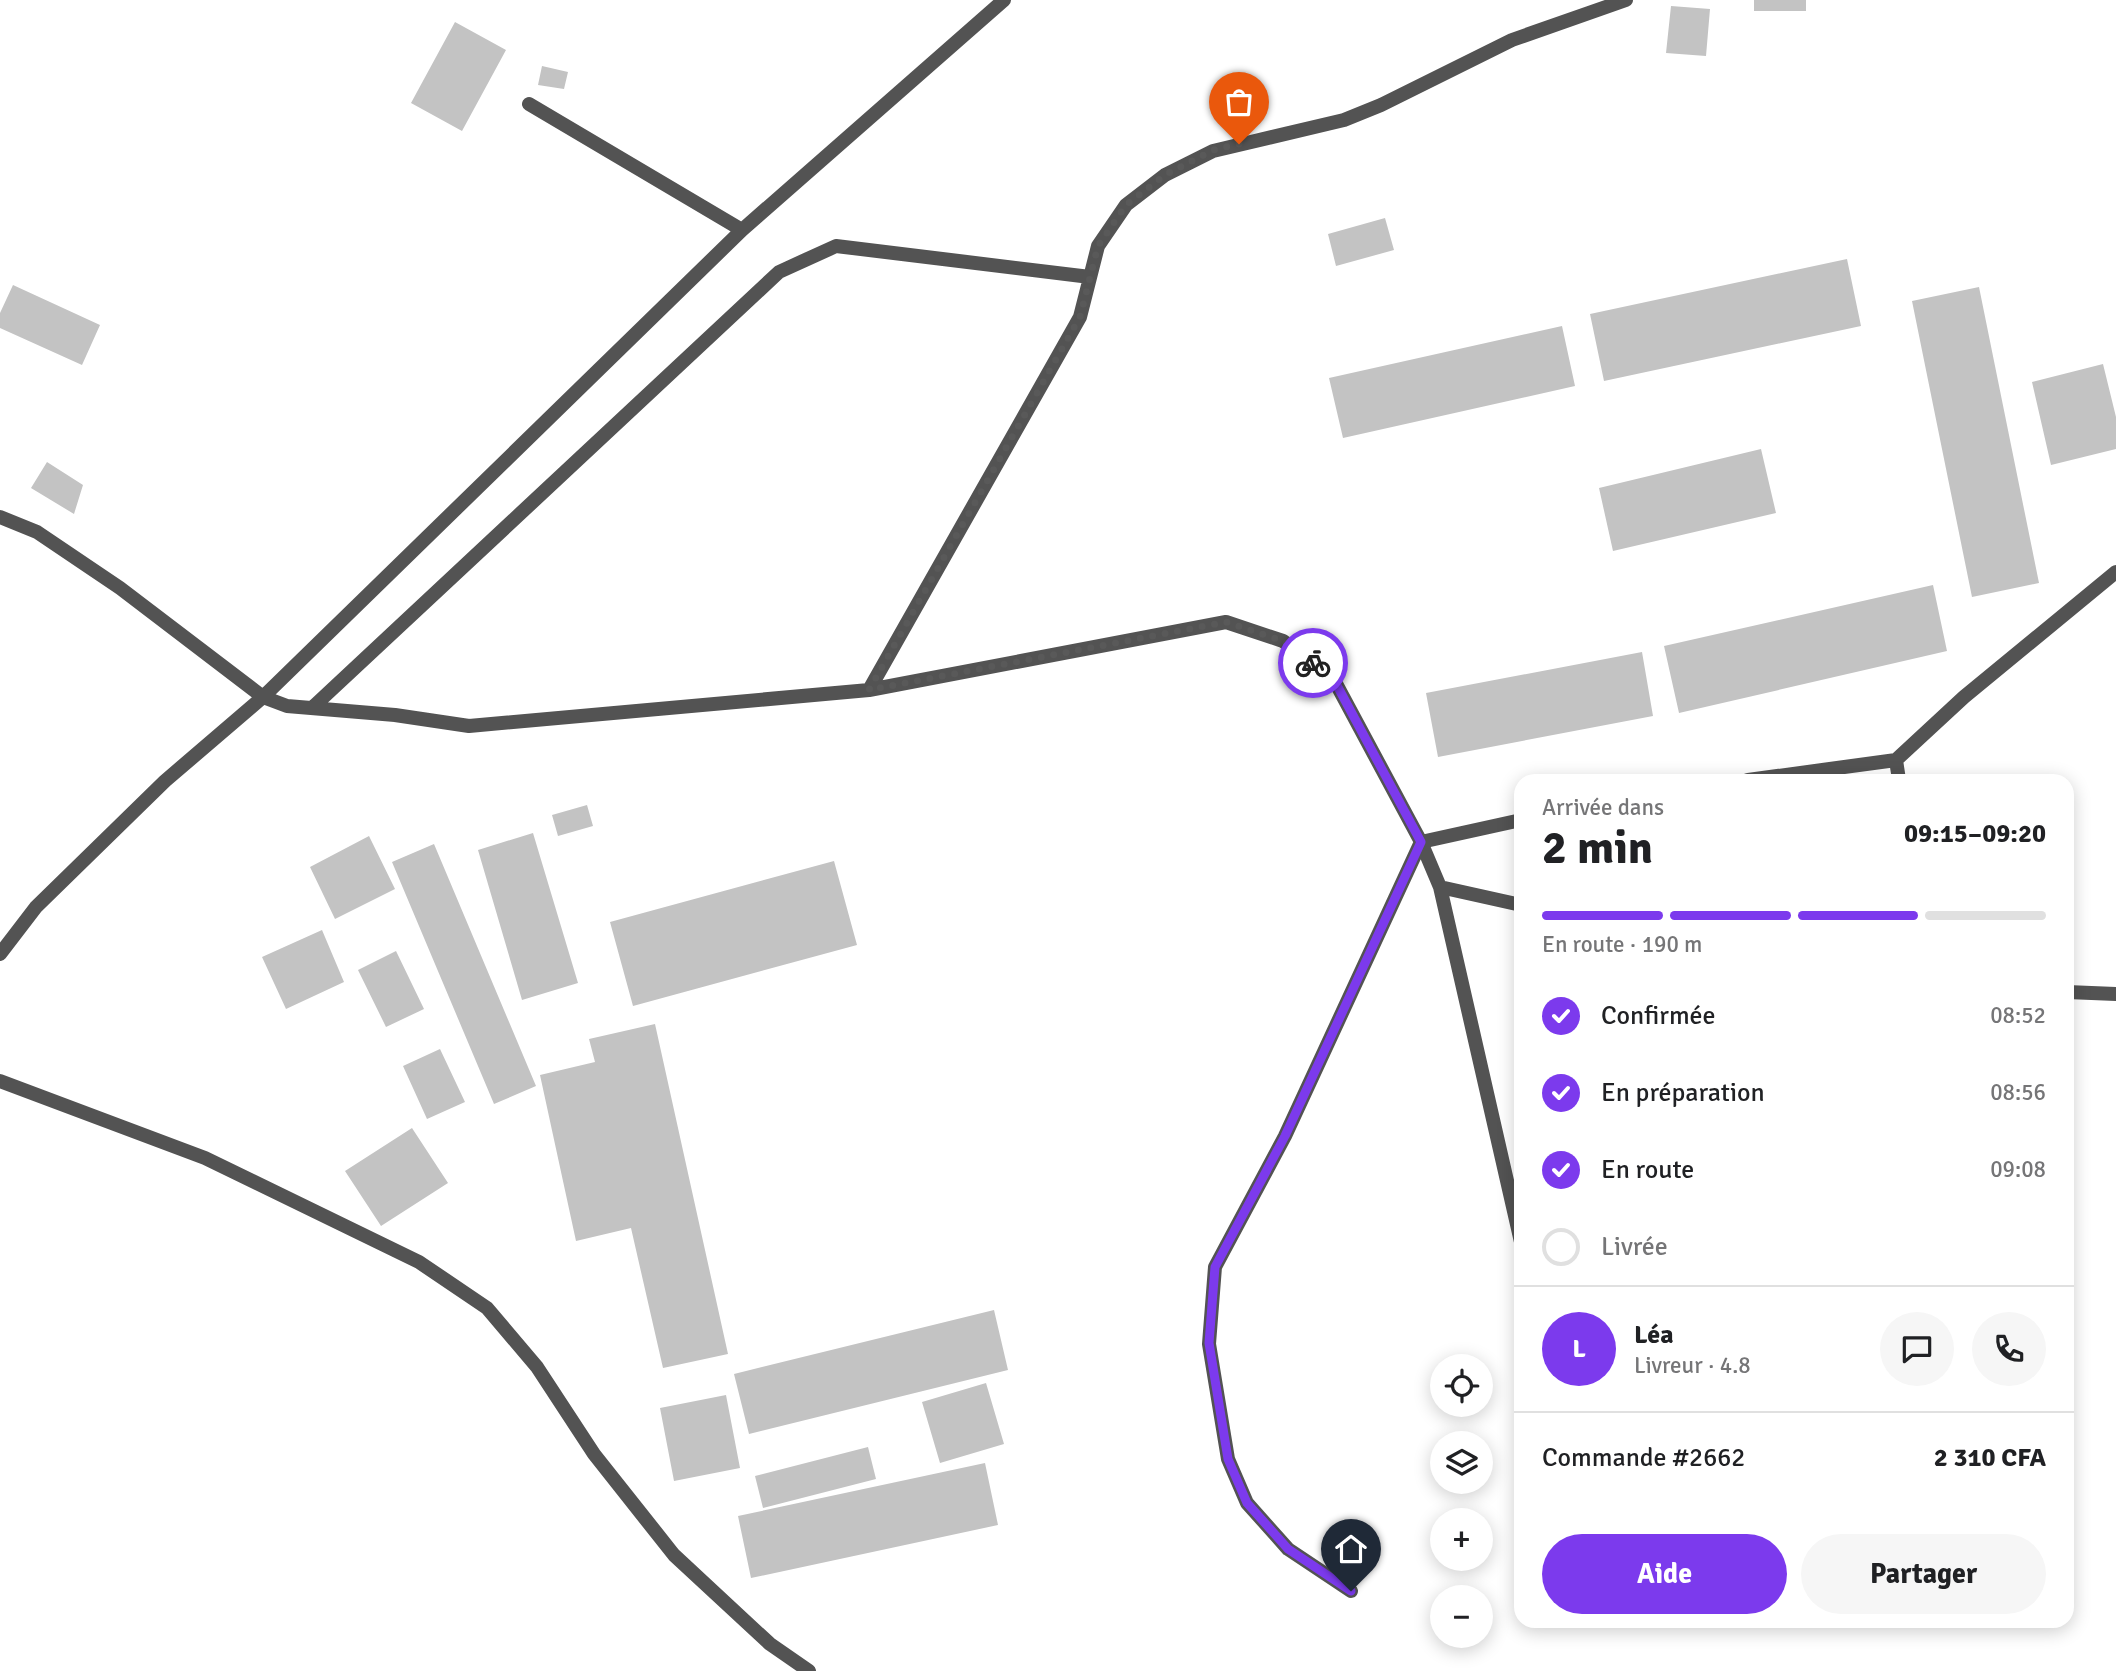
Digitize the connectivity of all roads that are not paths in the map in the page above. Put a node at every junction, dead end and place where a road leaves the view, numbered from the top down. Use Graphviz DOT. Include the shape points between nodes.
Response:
graph roads {
  1 [pos="1004,0"];
  2 [pos="1626,0"];
  3 [pos="529,104"];
  4 [pos="742,230"];
  5 [pos="1090,277"];
  6 [pos="0,517"];
  7 [pos="2116,572"];
  8 [pos="869,690"];
  9 [pos="263,696"];
  10 [pos="313,707"];
  11 [pos="1896,760"];
  12 [pos="1792,774"];
  13 [pos="1898,774"];
  14 [pos="1514,822"];
  15 [pos="1421,842"];
  16 [pos="1440,887"];
  17 [pos="1514,903"];
  18 [pos="0,954"];
  19 [pos="2074,992"];
  20 [pos="2116,994"];
  21 [pos="0,1081"];
  22 [pos="1514,1211"];
  23 [pos="1351,1591"];
  24 [pos="809,1671"];
  1 -- 4 [label="street"];
  2 -- 5 [label="street" via="1512,40 1344,120 1213,150 1165,175 1126,205 1098,246"];
  3 -- 4 [label="street"];
  4 -- 9 [label="street"];
  5 -- 8 [label="street" via="1080,317"];
  5 -- 10 [label="street" via="836,246 779,271"];
  6 -- 9 [label="street" via="37,532 120,588"];
  7 -- 11 [label="street" via="1964,697"];
  8 -- 10 [label="street" via="469,726"];
  8 -- 15 [label="street" via="1226,622 1283,641 1333,678"];
  9 -- 10 [label="street" via="287,706"];
  9 -- 18 [label="street" via="165,781 46,897"];
  11 -- 12 [label="street"];
  11 -- 13 [label="street"];
  14 -- 15 [label="street"];
  15 -- 16 [label="street"];
  15 -- 23 [label="street" via="1285,1136 1215,1267 1209,1343 1228,1459 1247,1503 1288,1549"];
  16 -- 17 [label="street"];
  16 -- 22 [label="street"];
  19 -- 20 [label="street"];
  21 -- 24 [label="street" via="205,1158 419,1262 487,1308 537,1367 594,1454 674,1555 770,1644"];
}
